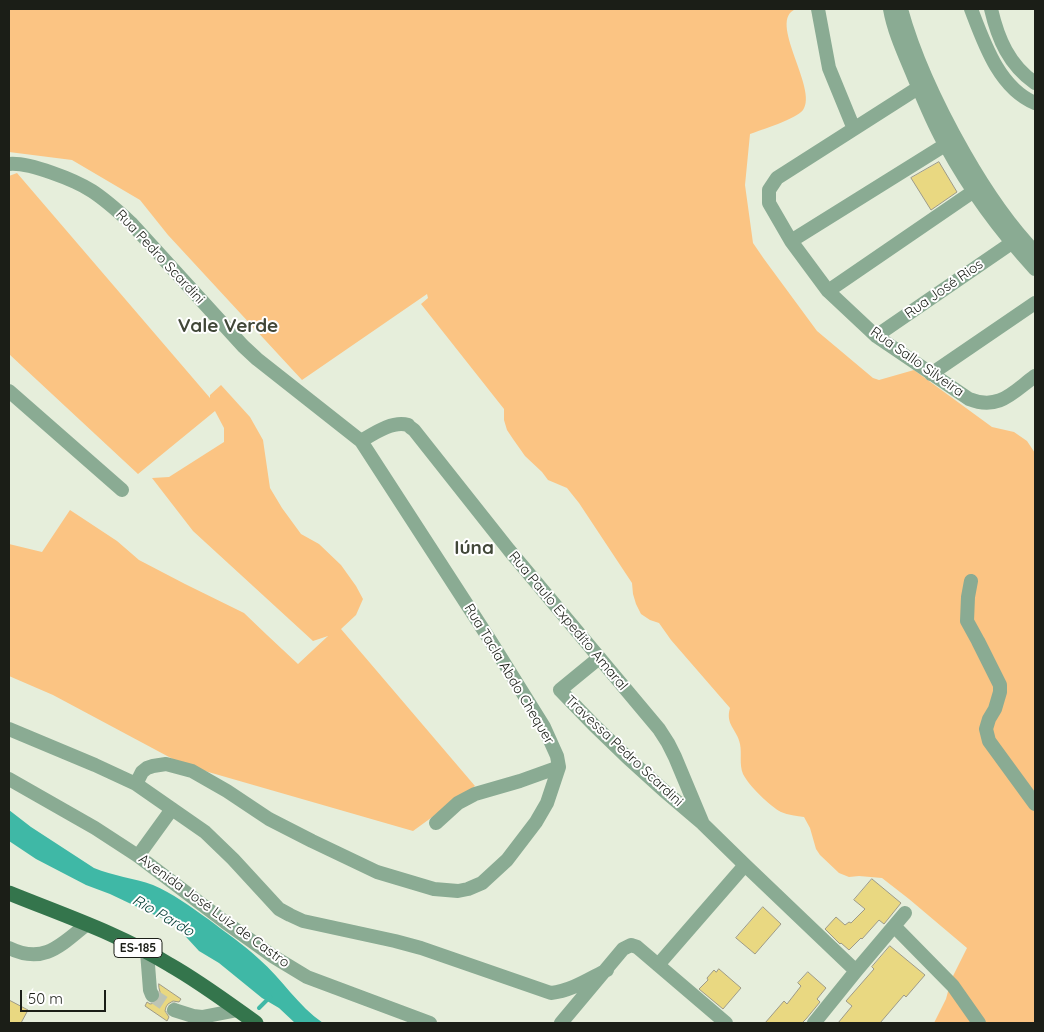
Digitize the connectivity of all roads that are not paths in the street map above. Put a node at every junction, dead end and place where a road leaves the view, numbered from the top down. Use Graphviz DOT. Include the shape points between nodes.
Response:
graph roads {
  1 [pos="818,9"];
  2 [pos="890,9"];
  3 [pos="901,9"];
  4 [pos="971,9"];
  5 [pos="991,9"];
  6 [pos="1035,83"];
  7 [pos="918,88"];
  8 [pos="1035,103"];
  9 [pos="854,129"];
  10 [pos="945,145"];
  11 [pos="9,164"];
  12 [pos="974,191"];
  13 [pos="791,241"];
  14 [pos="1013,242"];
  15 [pos="1035,252"];
  16 [pos="1035,269"];
  17 [pos="828,291"];
  18 [pos="1035,303"];
  19 [pos="876,336"];
  20 [pos="931,374"];
  21 [pos="1035,376"];
  22 [pos="9,391"];
  23 [pos="361,441"];
  24 [pos="122,490"];
  25 [pos="971,581"];
  26 [pos="598,658"];
  27 [pos="9,729"];
  28 [pos="559,767"];
  29 [pos="9,779"];
  30 [pos="136,784"];
  31 [pos="1035,804"];
  32 [pos="172,809"];
  33 [pos="436,823"];
  34 [pos="703,824"];
  35 [pos="138,856"];
  36 [pos="745,866"];
  37 [pos="9,893"];
  38 [pos="904,913"];
  39 [pos="87,924"];
  40 [pos="894,926"];
  41 [pos="9,948"];
  42 [pos="147,952"];
  43 [pos="658,964"];
  44 [pos="607,970"];
  45 [pos="856,971"];
  46 [pos="152,995"];
  47 [pos="174,1010"];
  48 [pos="238,1010"];
  49 [pos="256,1023"];
  50 [pos="430,1023"];
  51 [pos="561,1023"];
  52 [pos="726,1023"];
  53 [pos="814,1023"];
  54 [pos="979,1023"];
  1 -- 9 [label="street" via="829,68"];
  2 -- 7 [label="street"];
  3 -- 15 [label="street" via="919,63 954,135 998,208"];
  4 -- 8 [label="street" via="1001,73 1021,95"];
  5 -- 6 [label="street" via="996,30 1010,57"];
  7 -- 9 [label="street"];
  7 -- 10 [label="street"];
  9 -- 13 [label="street, Rua Sallo Silveira" via="777,178 769,190 769,203"];
  10 -- 12 [label="street"];
  10 -- 13 [label="street"];
  11 -- 23 [label="street, Rua Pedro Scardini" via="31,166 76,182 112,205 243,346"];
  12 -- 14 [label="street"];
  12 -- 17 [label="street"];
  13 -- 17 [label="street, Rua Sallo Silveira"];
  14 -- 16 [label="street"];
  14 -- 19 [label="street, Rua José Rios"];
  17 -- 19 [label="street, Rua Sallo Silveira"];
  18 -- 20 [label="street"];
  19 -- 20 [label="street, Rua Sallo Silveira"];
  20 -- 21 [label="street, Rua Sallo Silveira" via="970,399 987,404 1002,400"];
  22 -- 24 [label="street"];
  23 -- 26 [label="street, Rua Paulo Expedito Amaral" via="389,426 408,425 414,430"];
  23 -- 28 [label="street, Rua Tacla Abdo Chequer" via="544,727"];
  25 -- 31 [label="street" via="967,621 1000,685 995,709 986,729 989,741"];
  26 -- 34 [label="street, Rua Paulo Expedito Amaral" via="668,743"];
  26 -- 34 [label="street, Travessa Pedro Scardini" via="560,690 621,751"];
  27 -- 30 [label="street"];
  28 -- 30 [label="street" via="547,803 507,860 482,883 458,891 434,890 377,872 269,819 192,771 166,764 153,766 142,772"];
  28 -- 33 [label="street" via="475,794"];
  29 -- 35 [label="street, Avenida José Luiz de Castro"];
  30 -- 32 [label="street"];
  32 -- 35 [label="street"];
  32 -- 44 [label="street" via="205,832 278,909 304,921 421,948 551,993 572,988"];
  34 -- 36 [label="street, Rua Paulo Expedito Amaral"];
  35 -- 50 [label="street, Avenida José Luiz de Castro" via="260,947 307,977"];
  36 -- 43 [label="street"];
  36 -- 45 [label="street, Rua Paulo Expedito Amaral"];
  37 -- 39 [label="main road, ES-185"];
  38 -- 40 [label="street"];
  39 -- 41 [label="street" via="57,948 44,954 16,952"];
  39 -- 42 [label="main road, ES-185"];
  40 -- 45 [label="street"];
  40 -- 54 [label="street" via="953,986"];
  42 -- 46 [label="street"];
  42 -- 48 [label="main road, ES-185"];
  43 -- 44 [label="street" via="630,945"];
  43 -- 52 [label="street"];
  44 -- 51 [label="street"];
  45 -- 53 [label="street"];
  47 -- 48 [label="street" via="202,1017"];
  48 -- 49 [label="main road, ES-185"];
}
